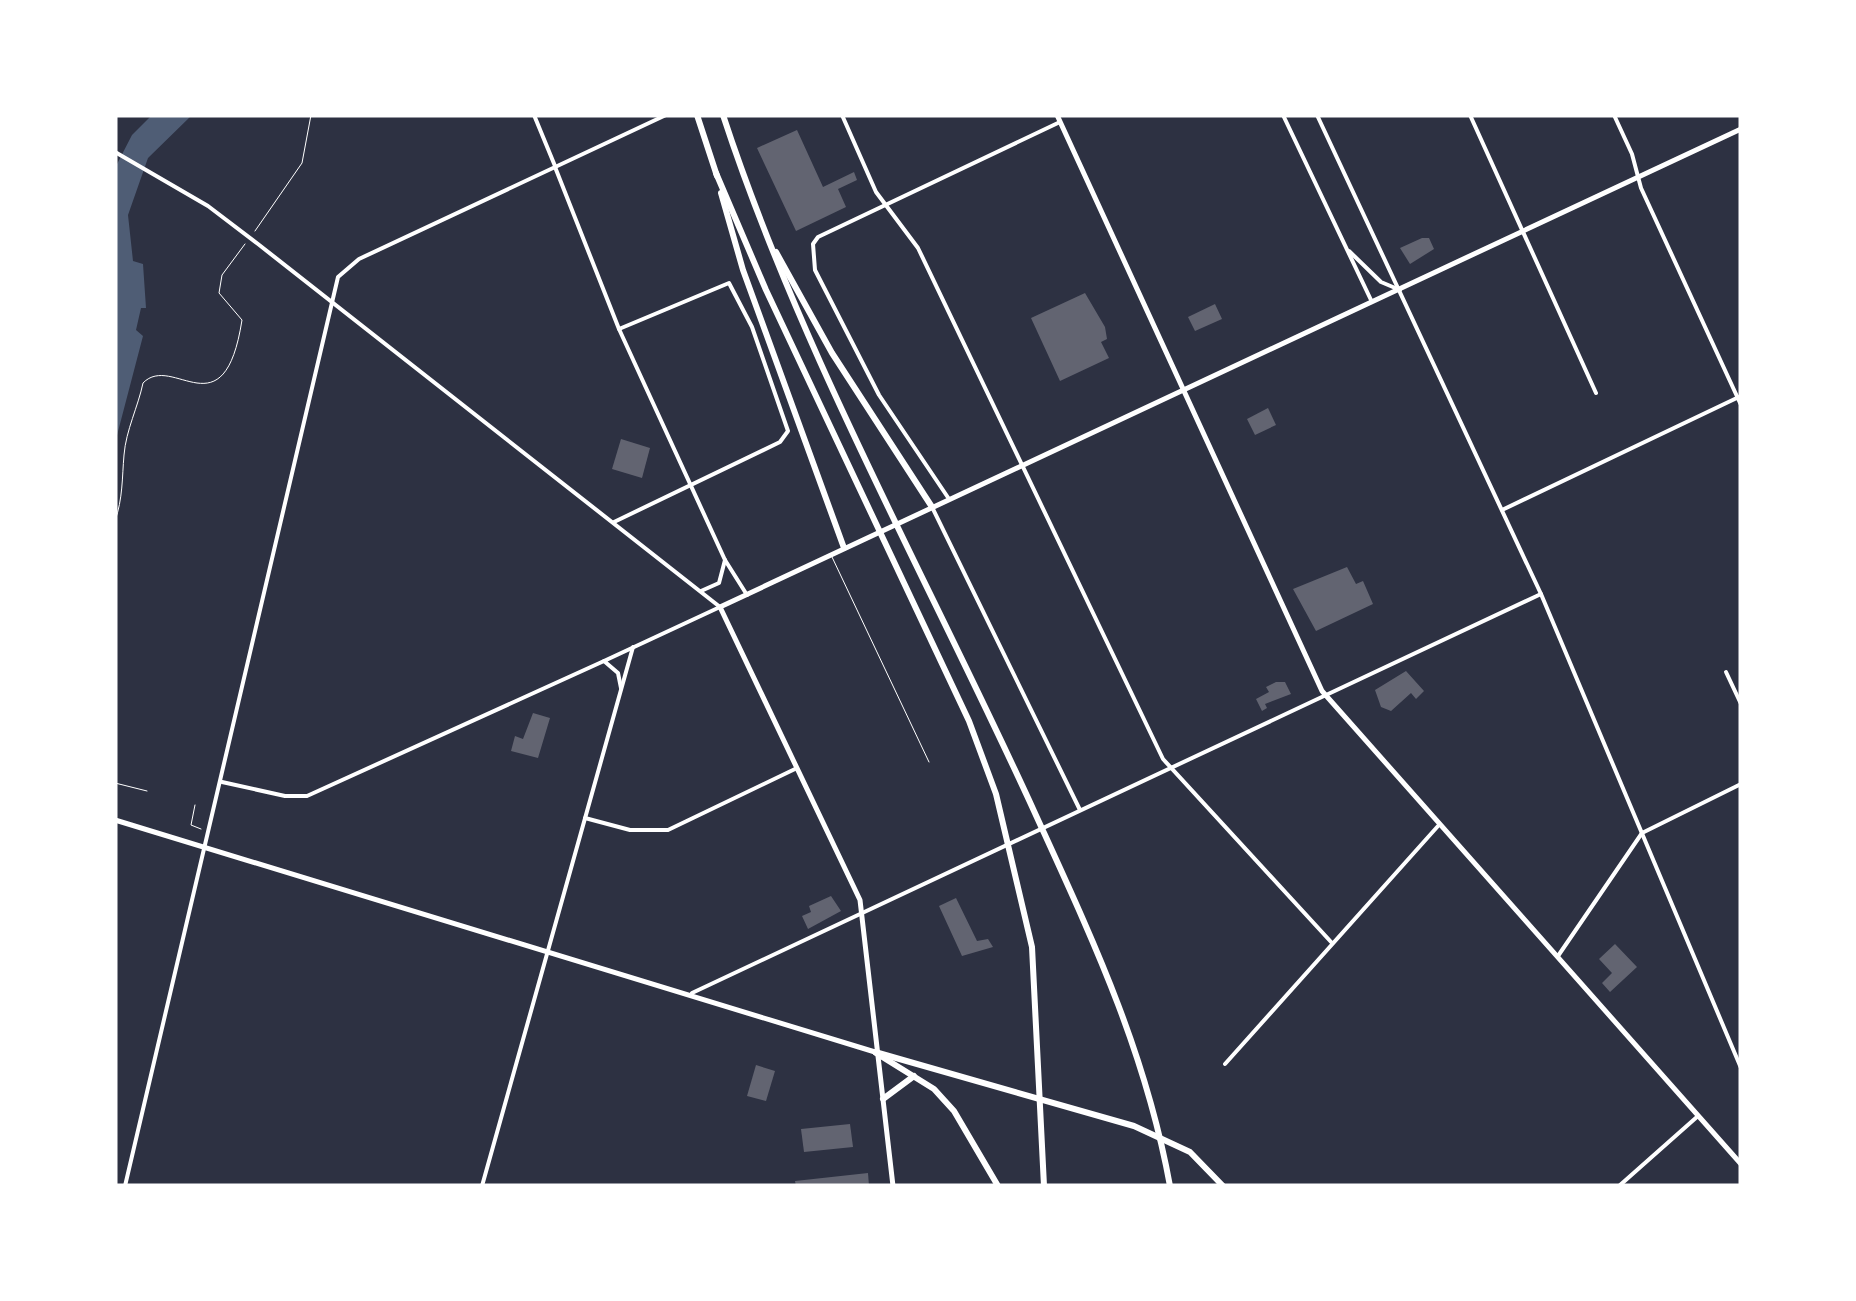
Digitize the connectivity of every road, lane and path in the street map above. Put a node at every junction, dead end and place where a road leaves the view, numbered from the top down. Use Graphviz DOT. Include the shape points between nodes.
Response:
graph roads {
  1 [pos="311,115"];
  2 [pos="534,115"];
  3 [pos="666,115"];
  4 [pos="723,115"];
  5 [pos="842,115"];
  6 [pos="1283,115"];
  7 [pos="1316,115"];
  8 [pos="1470,115"];
  9 [pos="1614,115"];
  10 [pos="698,116"];
  11 [pos="657,117"];
  12 [pos="1058,118"];
  13 [pos="1741,129"];
  14 [pos="116,152"];
  15 [pos="555,167"];
  16 [pos="716,173"];
  17 [pos="1639,177"];
  18 [pos="885,205"];
  19 [pos="1524,232"];
  20 [pos="766,234"];
  21 [pos="250,238"];
  22 [pos="1345,248"];
  23 [pos="1400,290"];
  24 [pos="334,302"];
  25 [pos="1372,303"];
  26 [pos="618,329"];
  27 [pos="1183,391"];
  28 [pos="1596,393"];
  29 [pos="1739,397"];
  30 [pos="1741,405"];
  31 [pos="1024,466"];
  32 [pos="690,484"];
  33 [pos="950,499"];
  34 [pos="932,507"];
  35 [pos="1502,510"];
  36 [pos="115,521"];
  37 [pos="614,522"];
  38 [pos="844,548"];
  39 [pos="831,554"];
  40 [pos="724,560"];
  41 [pos="701,592"];
  42 [pos="1541,594"];
  43 [pos="747,595"];
  44 [pos="720,607"];
  45 [pos="633,647"];
  46 [pos="604,661"];
  47 [pos="1726,672"];
  48 [pos="621,688"];
  49 [pos="1325,696"];
  50 [pos="1741,704"];
  51 [pos="929,762"];
  52 [pos="1170,767"];
  53 [pos="798,768"];
  54 [pos="222,782"];
  55 [pos="115,783"];
  56 [pos="1741,784"];
  57 [pos="147,791"];
  58 [pos="194,805"];
  59 [pos="1080,810"];
  60 [pos="585,818"];
  61 [pos="115,820"];
  62 [pos="1438,826"];
  63 [pos="211,831"];
  64 [pos="1642,833"];
  65 [pos="207,846"];
  66 [pos="863,913"];
  67 [pos="1332,943"];
  68 [pos="548,950"];
  69 [pos="1556,958"];
  70 [pos="692,993"];
  71 [pos="875,1052"];
  72 [pos="1225,1064"];
  73 [pos="1741,1068"];
  74 [pos="914,1076"];
  75 [pos="883,1099"];
  76 [pos="1698,1116"];
  77 [pos="1741,1164"];
  78 [pos="125,1186"];
  79 [pos="482,1186"];
  80 [pos="893,1186"];
  81 [pos="998,1186"];
  82 [pos="1044,1186"];
  83 [pos="1170,1186"];
  84 [pos="1224,1186"];
  85 [pos="1620,1186"];
  1 -- 21 [label="path" via="302,163"];
  2 -- 15 [label="street"];
  3 -- 11 [label="street"];
  4 -- 20 [label="highway"];
  5 -- 18 [label="street"];
  6 -- 22 [label="street"];
  7 -- 23 [label="street"];
  8 -- 19 [label="street"];
  9 -- 17 [label="street"];
  10 -- 16 [label="highway"];
  11 -- 15 [label="street"];
  12 -- 18 [label="street"];
  12 -- 27 [label="main road"];
  13 -- 17 [label="main road"];
  14 -- 21 [label="street"];
  15 -- 24 [label="street" via="358,259 338,278"];
  15 -- 26 [label="street"];
  16 -- 38 [label="highway" via="742,270"];
  16 -- 82 [label="highway" via="968,722 1006,832 1032,947"];
  17 -- 19 [label="main road"];
  17 -- 29 [label="street"];
  18 -- 31 [label="street" via="918,248"];
  18 -- 33 [label="street" via="818,237 810,256 879,395"];
  19 -- 23 [label="main road"];
  19 -- 28 [label="street"];
  20 -- 34 [label="highway" via="825,342"];
  20 -- 83 [label="highway" via="1104,960"];
  21 -- 24 [label="street"];
  21 -- 36 [label="path" via="220,279 219,293 242,320 228,372 206,382 156,376 144,383"];
  22 -- 23 [label="street" via="1381,282"];
  22 -- 25 [label="street"];
  23 -- 25 [label="main road"];
  23 -- 35 [label="street"];
  24 -- 37 [label="street"];
  24 -- 54 [label="street"];
  25 -- 27 [label="main road"];
  26 -- 32 [label="street"];
  26 -- 32 [label="street" via="722,284 734,288 788,431 780,442"];
  27 -- 31 [label="main road"];
  27 -- 49 [label="main road"];
  29 -- 30 [label="street"];
  29 -- 35 [label="street"];
  31 -- 33 [label="main road"];
  31 -- 52 [label="street"];
  32 -- 37 [label="street"];
  32 -- 40 [label="street"];
  33 -- 34 [label="main road"];
  34 -- 38 [label="main road"];
  34 -- 59 [label="street"];
  35 -- 42 [label="street"];
  37 -- 41 [label="street"];
  38 -- 39 [label="main road"];
  39 -- 43 [label="main road"];
  39 -- 51 [label="lane"];
  40 -- 41 [label="street" via="720,583"];
  40 -- 43 [label="street"];
  41 -- 44 [label="street"];
  42 -- 49 [label="street"];
  42 -- 64 [label="street"];
  43 -- 44 [label="main road"];
  44 -- 45 [label="street"];
  44 -- 53 [label="main road"];
  45 -- 46 [label="street"];
  45 -- 48 [label="street"];
  46 -- 48 [label="street" via="618,673"];
  46 -- 54 [label="street" via="307,796"];
  47 -- 50 [label="street"];
  48 -- 60 [label="street"];
  49 -- 52 [label="street"];
  49 -- 62 [label="main road"];
  52 -- 59 [label="street"];
  52 -- 67 [label="street"];
  53 -- 60 [label="street" via="668,830 630,830"];
  53 -- 66 [label="main road"];
  54 -- 63 [label="street"];
  55 -- 57 [label="path"];
  56 -- 64 [label="street"];
  58 -- 63 [label="path" via="190,825"];
  59 -- 66 [label="street"];
  60 -- 68 [label="street"];
  61 -- 65 [label="main road"];
  62 -- 67 [label="street"];
  62 -- 69 [label="main road"];
  63 -- 65 [label="street"];
  64 -- 69 [label="street"];
  64 -- 73 [label="street"];
  65 -- 68 [label="main road"];
  65 -- 78 [label="street"];
  66 -- 70 [label="street"];
  66 -- 71 [label="main road"];
  67 -- 72 [label="street"];
  68 -- 70 [label="main road"];
  68 -- 79 [label="street"];
  69 -- 76 [label="main road"];
  70 -- 71 [label="main road"];
  71 -- 74 [label="highway"];
  71 -- 75 [label="main road"];
  71 -- 84 [label="highway" via="1134,1126 1190,1152"];
  74 -- 75 [label="highway"];
  74 -- 81 [label="highway" via="954,1111"];
  75 -- 80 [label="main road"];
  76 -- 77 [label="main road"];
  76 -- 85 [label="street"];
}
